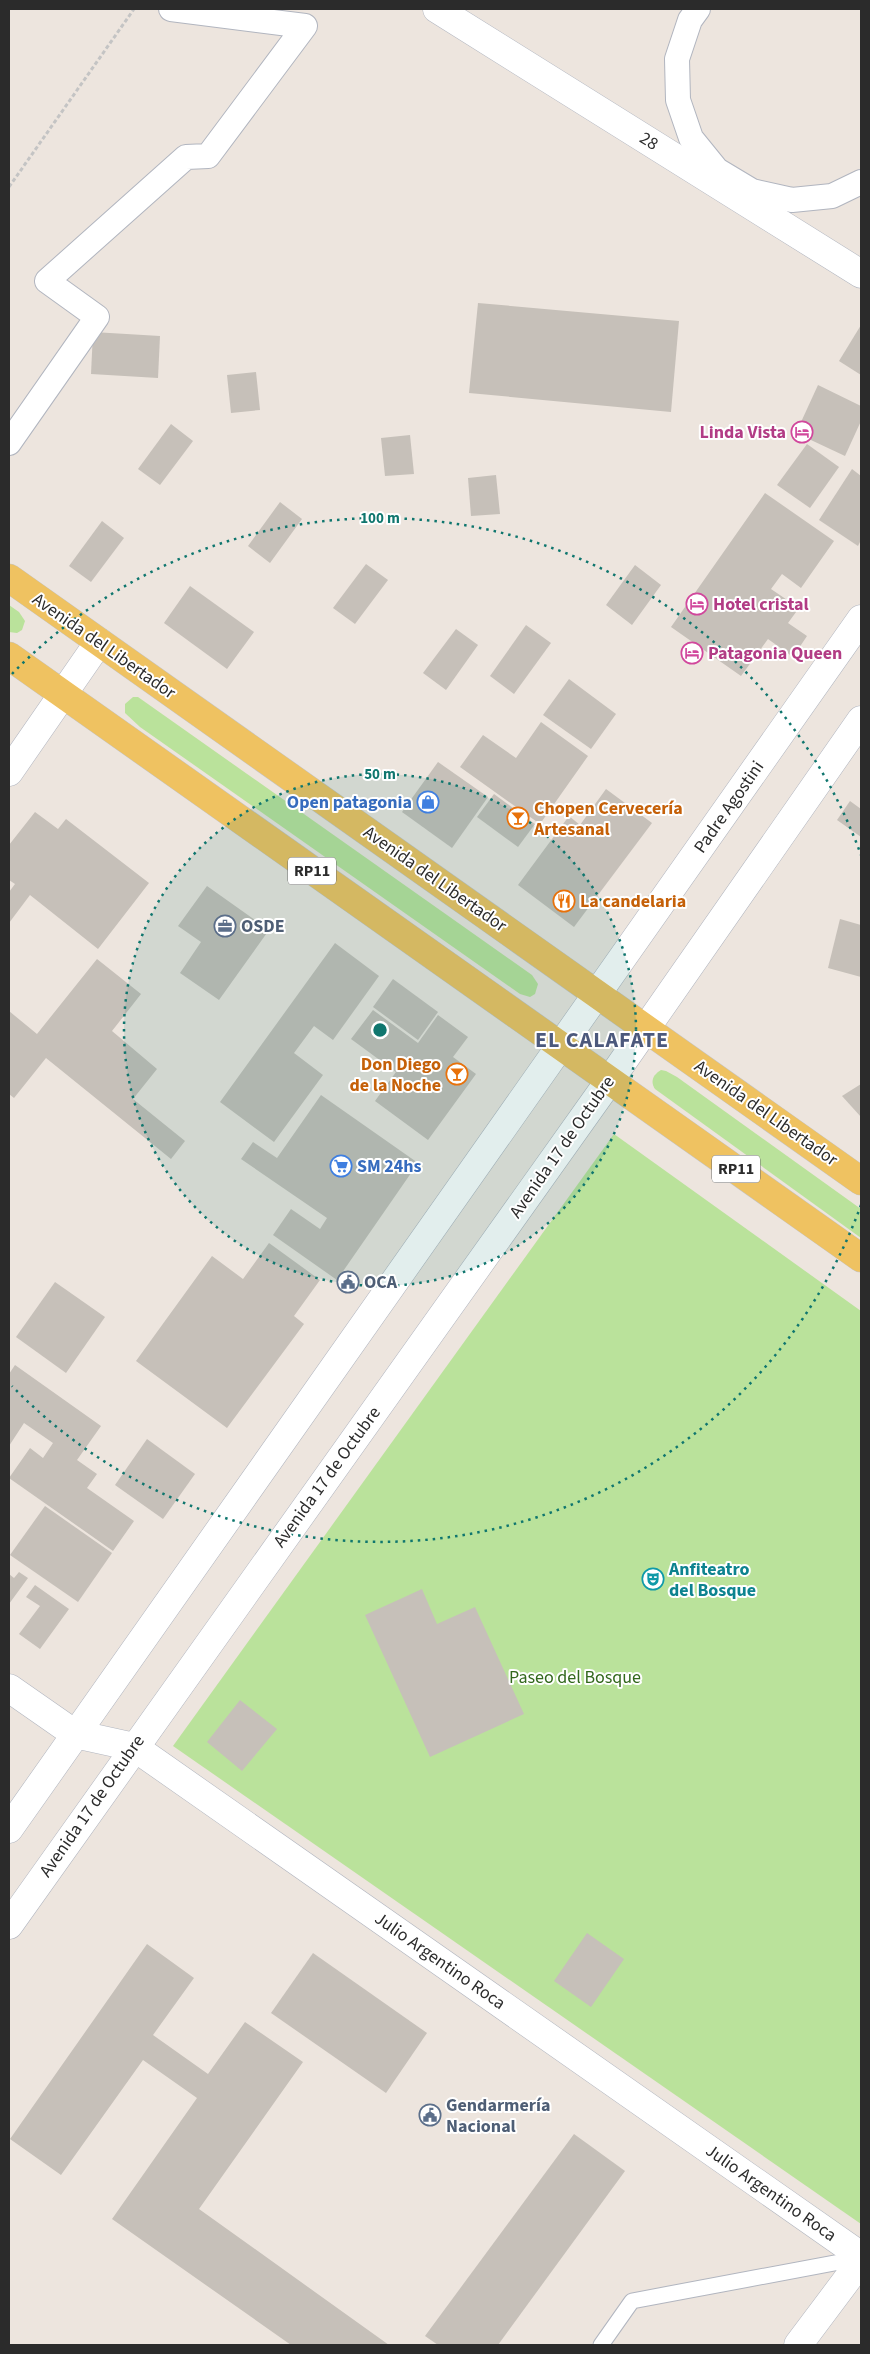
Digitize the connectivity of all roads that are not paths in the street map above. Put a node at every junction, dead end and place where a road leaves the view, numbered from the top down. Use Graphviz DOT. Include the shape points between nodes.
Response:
graph roads {
  1 [pos="171,9"];
  2 [pos="437,9"];
  3 [pos="698,9"];
  4 [pos="861,182"];
  5 [pos="861,274"];
  6 [pos="9,443"];
  7 [pos="9,578"];
  8 [pos="861,619"];
  9 [pos="99,642"];
  10 [pos="9,656"];
  11 [pos="62,695"];
  12 [pos="861,720"];
  13 [pos="9,772"];
  14 [pos="597,995"];
  15 [pos="646,1029"];
  16 [pos="562,1046"];
  17 [pos="610,1080"];
  18 [pos="861,1181"];
  19 [pos="861,1258"];
  20 [pos="9,1688"];
  21 [pos="75,1734"];
  22 [pos="134,1747"];
  23 [pos="9,1829"];
  24 [pos="9,1924"];
  25 [pos="861,2259"];
  26 [pos="601,2345"];
  27 [pos="798,2345"];
  1 -- 6 [label="street" via="305,26 208,156 186,157 47,281 97,317"];
  2 -- 5 [label="main road, 28"];
  3 -- 4 [label="street" via="690,20 677,59 678,100 691,138 717,170 752,191 792,200 832,196"];
  7 -- 9 [label="main road, Avenida del Libertador"];
  8 -- 14 [label="main road, Padre Agostini"];
  9 -- 11 [label="main road"];
  9 -- 14 [label="main road, Avenida del Libertador"];
  10 -- 11 [label="main road, RP11"];
  11 -- 13 [label="main road"];
  11 -- 16 [label="main road, RP11"];
  12 -- 15 [label="main road"];
  14 -- 15 [label="main road, Avenida del Libertador"];
  14 -- 16 [label="main road"];
  15 -- 17 [label="main road, Avenida 17 de Octubre"];
  15 -- 18 [label="main road, Avenida del Libertador"];
  16 -- 17 [label="main road, RP11"];
  16 -- 21 [label="main road"];
  17 -- 19 [label="main road, RP11"];
  17 -- 22 [label="main road, Avenida 17 de Octubre"];
  20 -- 21 [label="main road, Julio Argentino Roca"];
  21 -- 22 [label="main road, Julio Argentino Roca"];
  21 -- 23 [label="main road"];
  22 -- 24 [label="main road, Avenida 17 de Octubre"];
  22 -- 25 [label="main road, Julio Argentino Roca"];
  25 -- 26 [label="lane" via="632,2301"];
  25 -- 27 [label="main road"];
}
